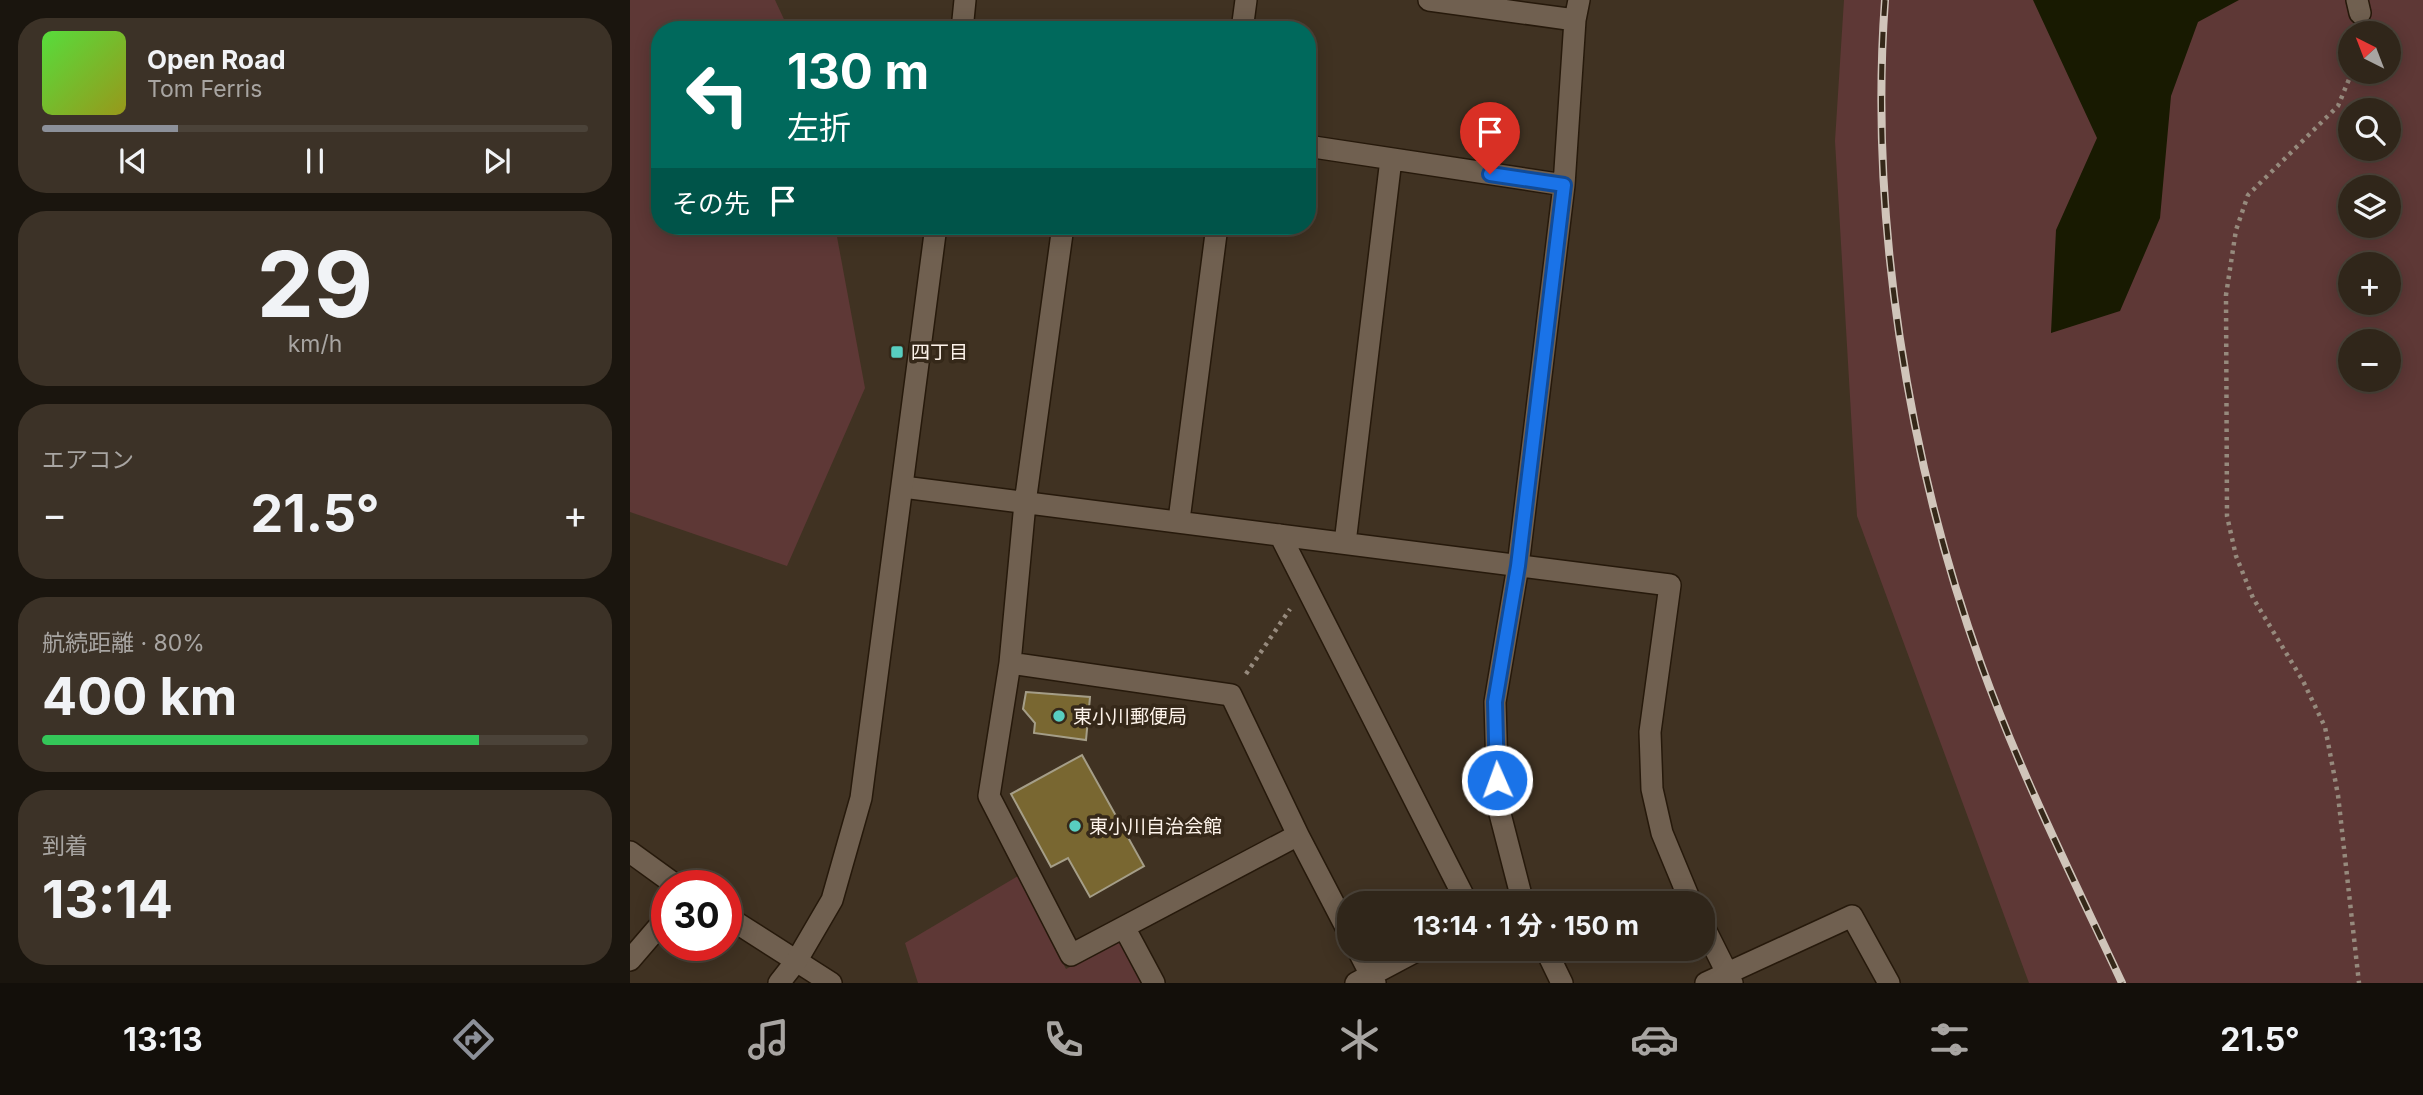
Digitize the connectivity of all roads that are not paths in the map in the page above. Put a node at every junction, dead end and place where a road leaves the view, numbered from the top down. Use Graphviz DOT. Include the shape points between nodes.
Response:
graph roads {
  1 [pos="965,0"];
  2 [pos="1246,0"];
  3 [pos="1429,0"];
  4 [pos="1577,10"];
  5 [pos="963,21"];
  6 [pos="1243,21"];
  7 [pos="1316,147"];
  8 [pos="1391,159"];
  9 [pos="1564,185"];
  10 [pos="935,235"];
  11 [pos="1062,235"];
  12 [pos="1216,235"];
  13 [pos="903,486"];
  14 [pos="1025,503"];
  15 [pos="1179,520"];
  16 [pos="1280,535"];
  17 [pos="1345,543"];
  18 [pos="1518,566"];
  19 [pos="1010,663"];
  20 [pos="1298,835"];
  21 [pos="630,852"];
  22 [pos="655,870"];
  23 [pos="1462,891"];
  24 [pos="1515,891"];
  25 [pos="1686,891"];
  26 [pos="1337,910"];
  27 [pos="742,926"];
  28 [pos="1124,927"];
  29 [pos="651,936"];
  30 [pos="1715,949"];
  31 [pos="630,960"];
  32 [pos="797,960"];
  33 [pos="1361,961"];
  34 [pos="1400,961"];
  35 [pos="1551,961"];
  36 [pos="1729,977"];
  37 [pos="1367,980"];
  38 [pos="779,983"];
  39 [pos="831,983"];
  40 [pos="1154,983"];
  41 [pos="1562,983"];
  42 [pos="1706,983"];
  43 [pos="1889,983"];
  1 -- 5 [label="street"];
  2 -- 6 [label="street"];
  3 -- 4 [label="street"];
  4 -- 9 [label="street"];
  7 -- 8 [label="street"];
  8 -- 9 [label="street"];
  8 -- 17 [label="street"];
  9 -- 18 [label="street"];
  10 -- 13 [label="street"];
  11 -- 14 [label="street"];
  12 -- 15 [label="street"];
  13 -- 14 [label="street"];
  13 -- 32 [label="street" via="861,797 832,901"];
  14 -- 15 [label="street"];
  14 -- 19 [label="street"];
  15 -- 16 [label="street"];
  16 -- 17 [label="street"];
  16 -- 23 [label="street"];
  17 -- 18 [label="street"];
  18 -- 24 [label="street" via="1495,702 1498,806"];
  18 -- 25 [label="street" via="1670,585 1650,732 1653,789 1662,833"];
  19 -- 20 [label="street" via="1231,695"];
  19 -- 28 [label="street" via="989,796 1071,955"];
  20 -- 26 [label="street"];
  20 -- 28 [label="street"];
  21 -- 22 [label="street"];
  27 -- 32 [label="street"];
  28 -- 40 [label="street"];
  29 -- 31 [label="street"];
  30 -- 36 [label="street"];
  32 -- 38 [label="street"];
  32 -- 39 [label="street"];
  33 -- 37 [label="street"];
  34 -- 37 [label="street"];
  35 -- 41 [label="street"];
  36 -- 42 [label="street"];
  36 -- 43 [label="street" via="1852,916"];
}
